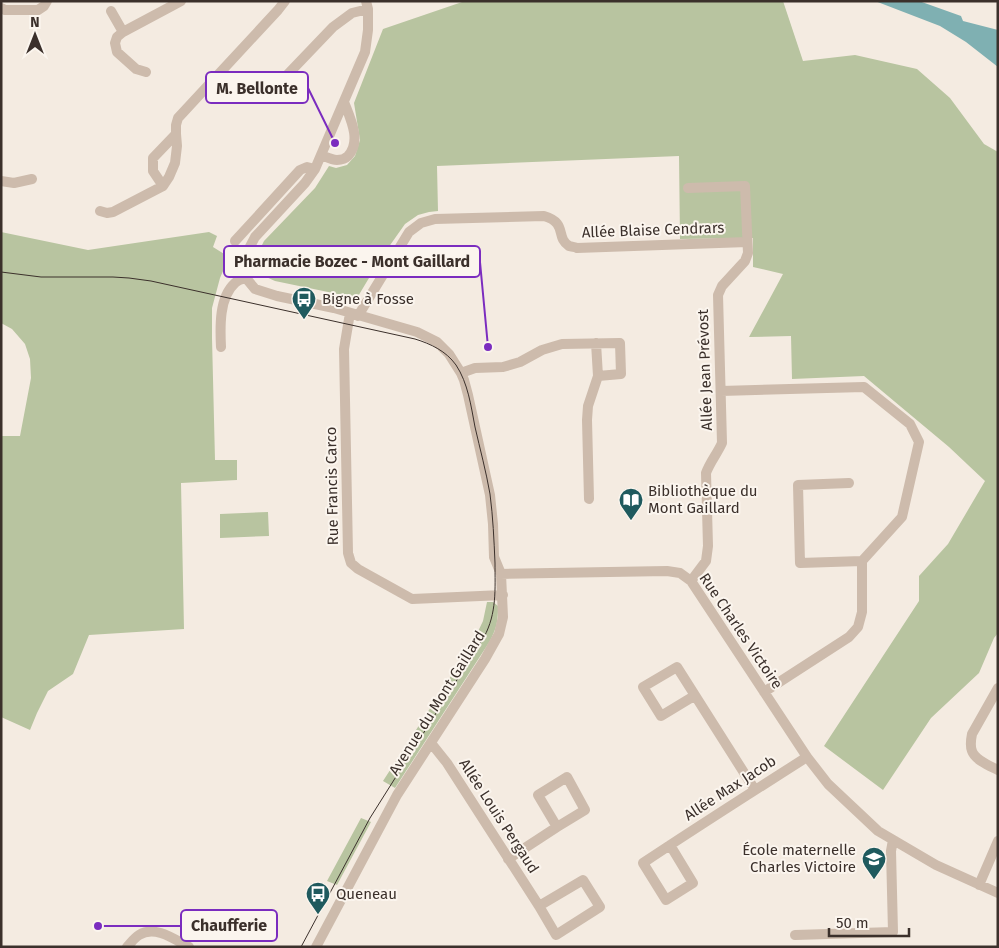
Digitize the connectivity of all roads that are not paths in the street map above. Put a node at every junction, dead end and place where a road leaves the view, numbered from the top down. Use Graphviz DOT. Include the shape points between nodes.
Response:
graph roads {
  1 [pos="47,1"];
  2 [pos="285,1"];
  3 [pos="175,3"];
  4 [pos="367,5"];
  5 [pos="1,8"];
  6 [pos="111,11"];
  7 [pos="123,32"];
  8 [pos="146,72"];
  9 [pos="240,86"];
  10 [pos="344,102"];
  11 [pos="176,134"];
  12 [pos="321,155"];
  13 [pos="315,169"];
  14 [pos="32,178"];
  15 [pos="1,181"];
  16 [pos="162,186"];
  17 [pos="688,188"];
  18 [pos="100,211"];
  19 [pos="235,240"];
  20 [pos="747,242"];
  21 [pos="246,278"];
  22 [pos="354,315"];
  23 [pos="596,343"];
  24 [pos="221,348"];
  25 [pos="461,372"];
  26 [pos="598,376"];
  27 [pos="721,391"];
  28 [pos="849,483"];
  29 [pos="589,499"];
  30 [pos="862,561"];
  31 [pos="501,574"];
  32 [pos="691,582"];
  33 [pos="503,595"];
  34 [pos="998,688"];
  35 [pos="764,692"];
  36 [pos="694,696"];
  37 [pos="431,743"];
  38 [pos="807,757"];
  39 [pos="998,770"];
  40 [pos="755,790"];
  41 [pos="557,826"];
  42 [pos="893,840"];
  43 [pos="998,841"];
  44 [pos="670,845"];
  45 [pos="508,859"];
  46 [pos="980,885"];
  47 [pos="998,893"];
  48 [pos="539,906"];
  49 [pos="795,935"];
  50 [pos="127,947"];
  51 [pos="189,947"];
  52 [pos="316,947"];
  1 -- 5 [label="street" via="38,10"];
  2 -- 11 [label="street" via="178,118"];
  3 -- 7 [label="street"];
  4 -- 9 [label="street" via="333,27 267,96"];
  4 -- 10 [label="street" via="365,52"];
  6 -- 7 [label="street"];
  7 -- 8 [label="street" via="115,43 118,52 136,70"];
  10 -- 12 [label="street"];
  10 -- 12 [label="street" via="353,130 351,151 337,160"];
  11 -- 16 [label="street" via="175,163"];
  11 -- 16 [label="street" via="153,158 153,171"];
  12 -- 13 [label="street"];
  13 -- 19 [label="street" via="300,170"];
  13 -- 21 [label="street" via="255,238 245,256"];
  14 -- 15 [label="street" via="14,183"];
  16 -- 18 [label="street" via="113,212"];
  17 -- 20 [label="street, Allée Jean Prévost" via="745,186"];
  20 -- 22 [label="street, Allée Blaise Cendrars" via="577,248 563,240 558,223 544,216 435,219 421,223 409,232"];
  20 -- 27 [label="street, Allée Jean Prévost" via="745,262 722,286 718,295"];
  21 -- 22 [label="street, Avenue du Mont Gaillard" via="255,288 277,296"];
  21 -- 24 [label="street" via="236,282 226,294 220,326"];
  22 -- 25 [label="street, Avenue du Mont Gaillard" via="417,332 437,342"];
  22 -- 33 [label="street, Rue Francis Carco" via="344,349 348,553 351,563 412,599"];
  23 -- 25 [label="street" via="562,344 503,367"];
  23 -- 26 [label="street"];
  23 -- 26 [label="street" via="620,343 622,374"];
  25 -- 31 [label="street, Avenue du Mont Gaillard" via="490,495 494,557"];
  26 -- 29 [label="street" via="588,406"];
  27 -- 30 [label="street" via="864,387 910,424 919,442 902,517"];
  27 -- 32 [label="street, Allée Jean Prévost" via="722,443 706,472 706,561"];
  28 -- 30 [label="street" via="798,485 800,563"];
  30 -- 35 [label="street" via="862,612 858,627 849,637"];
  31 -- 32 [label="street, Rue Charles Victoire" via="667,571 680,573"];
  31 -- 33 [label="street, Avenue du Mont Gaillard"];
  32 -- 35 [label="street, Rue Charles Victoire"];
  33 -- 37 [label="street, Avenue du Mont Gaillard" via="499,634"];
  34 -- 39 [label="street" via="972,734 971,743 977,759"];
  35 -- 38 [label="street, Rue Charles Victoire"];
  36 -- 36 [label="street" via="676,667 643,687 660,716"];
  36 -- 40 [label="street"];
  37 -- 45 [label="street, Allée Louis Pergaud"];
  37 -- 52 [label="street, Avenue du Mont Gaillard" via="381,824"];
  38 -- 40 [label="street, Allée Max Jacob"];
  38 -- 42 [label="street, Rue Charles Victoire" via="832,788 878,831"];
  40 -- 44 [label="street, Allée Max Jacob"];
  41 -- 41 [label="street" via="585,810 567,777 538,795"];
  41 -- 45 [label="street"];
  42 -- 46 [label="street, Rue Charles Victoire"];
  42 -- 49 [label="street" via="893,932"];
  43 -- 46 [label="street"];
  44 -- 44 [label="street, Allée Max Jacob" via="643,863 666,900 693,883"];
  45 -- 48 [label="street, Allée Louis Pergaud"];
  46 -- 47 [label="street, Rue Charles Victoire"];
  48 -- 48 [label="street, Allée Louis Pergaud" via="556,935 600,907 583,880"];
  50 -- 51 [label="street" via="138,935 148,932 165,935"];
}
